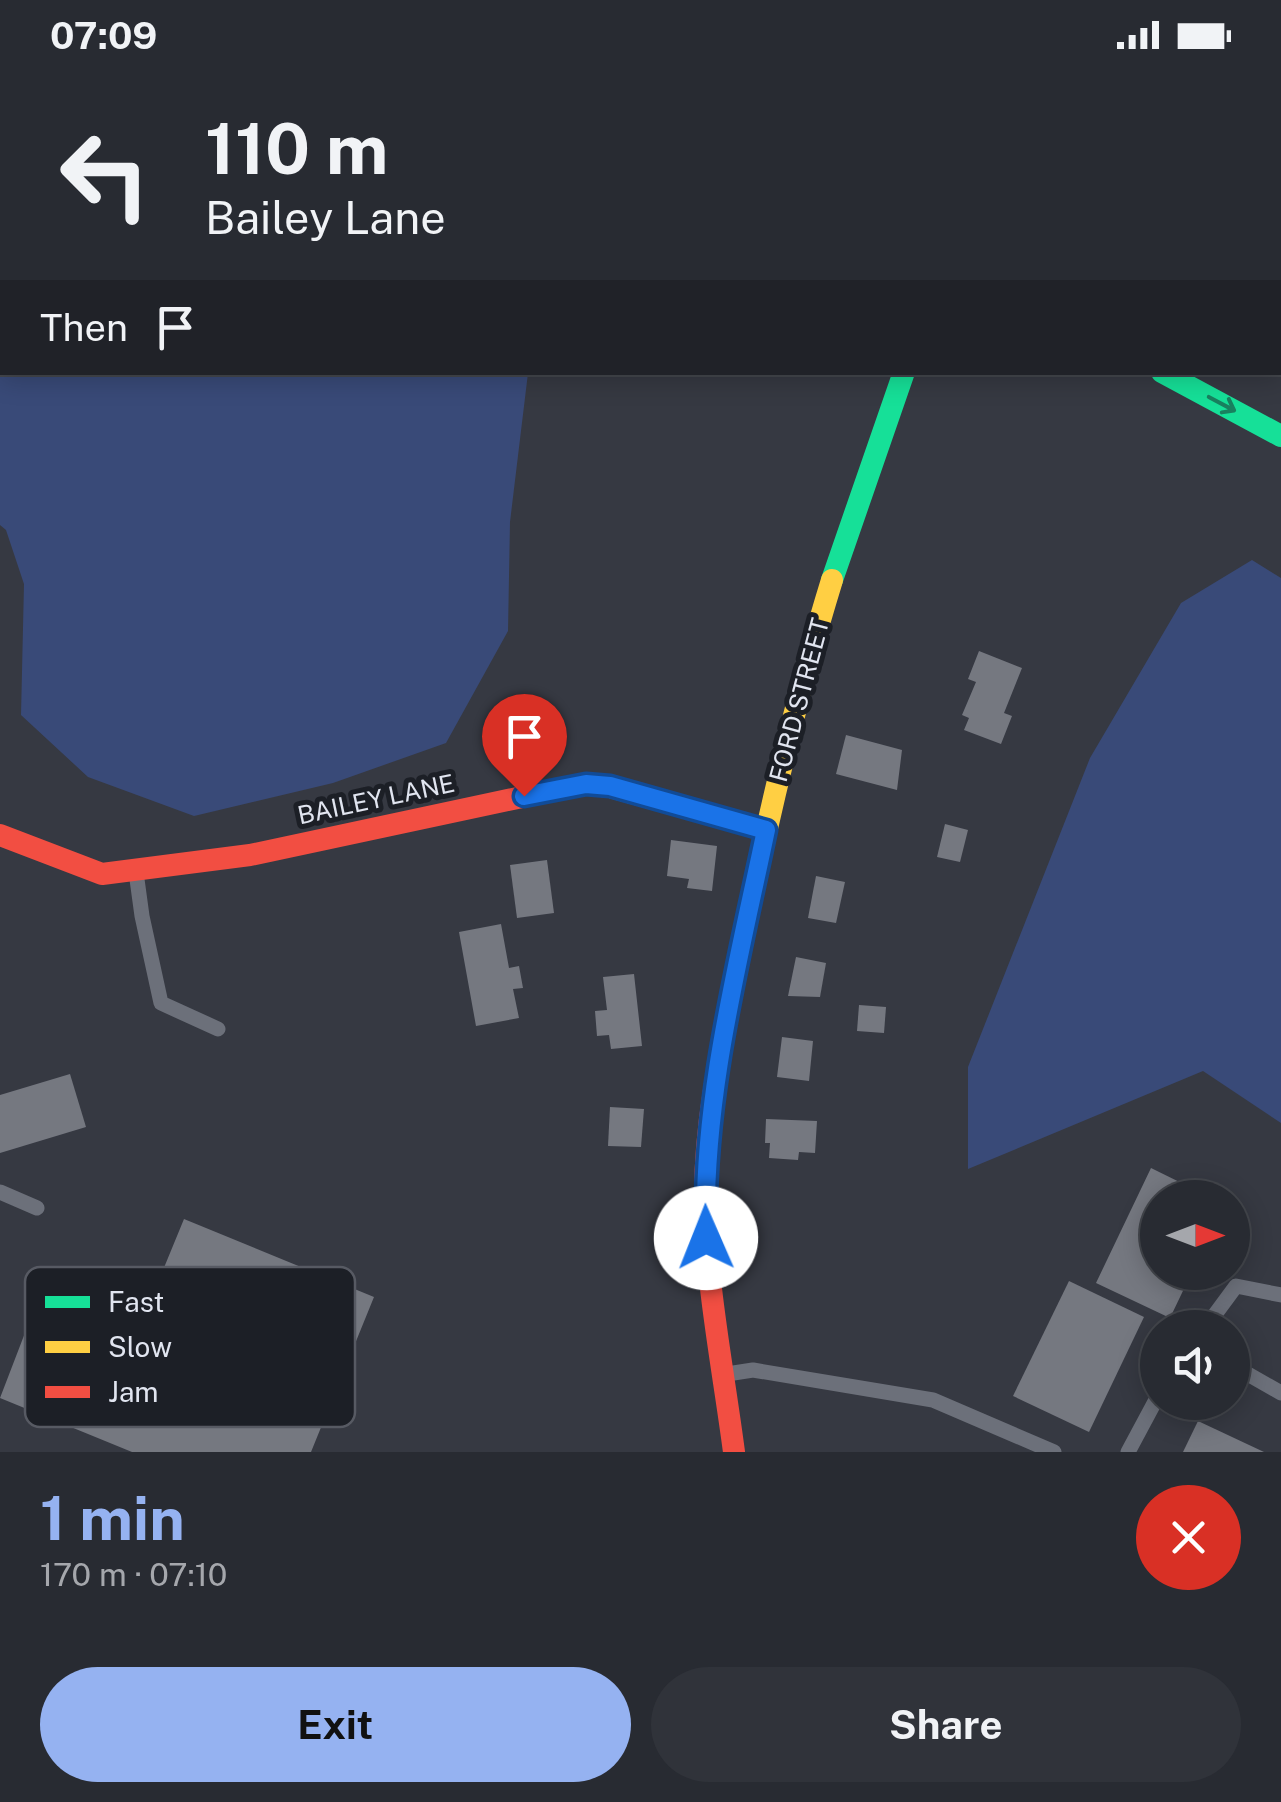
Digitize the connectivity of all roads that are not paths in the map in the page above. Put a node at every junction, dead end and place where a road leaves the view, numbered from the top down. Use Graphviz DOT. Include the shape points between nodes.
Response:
graph roads {
  1 [pos="903,375"];
  2 [pos="1168,375"];
  3 [pos="1281,436"];
  4 [pos="766,830"];
  5 [pos="0,836"];
  6 [pos="136,868"];
  7 [pos="218,1030"];
  8 [pos="0,1192"];
  9 [pos="37,1208"];
  10 [pos="1281,1294"];
  11 [pos="1219,1310"];
  12 [pos="723,1374"];
  13 [pos="1250,1375"];
  14 [pos="1281,1392"];
  15 [pos="1145,1420"];
  16 [pos="734,1452"];
  17 [pos="1054,1452"];
  18 [pos="1128,1452"];
  1 -- 4 [label="main road, FORD STREET" via="805,667"];
  2 -- 3 [label="main road, one-way"];
  4 -- 6 [label="main road, BAILEY LANE" via="586,784 250,855"];
  4 -- 12 [label="main road, FORD STREET" via="708,1142 706,1238"];
  5 -- 6 [label="main road, BAILEY LANE" via="102,874"];
  6 -- 7 [label="lane" via="162,1003"];
  8 -- 9 [label="lane"];
  10 -- 11 [label="lane" via="1236,1286"];
  12 -- 16 [label="main road, FORD STREET"];
  12 -- 17 [label="lane" via="754,1370 933,1400"];
  13 -- 14 [label="lane"];
  15 -- 18 [label="lane"];
}
